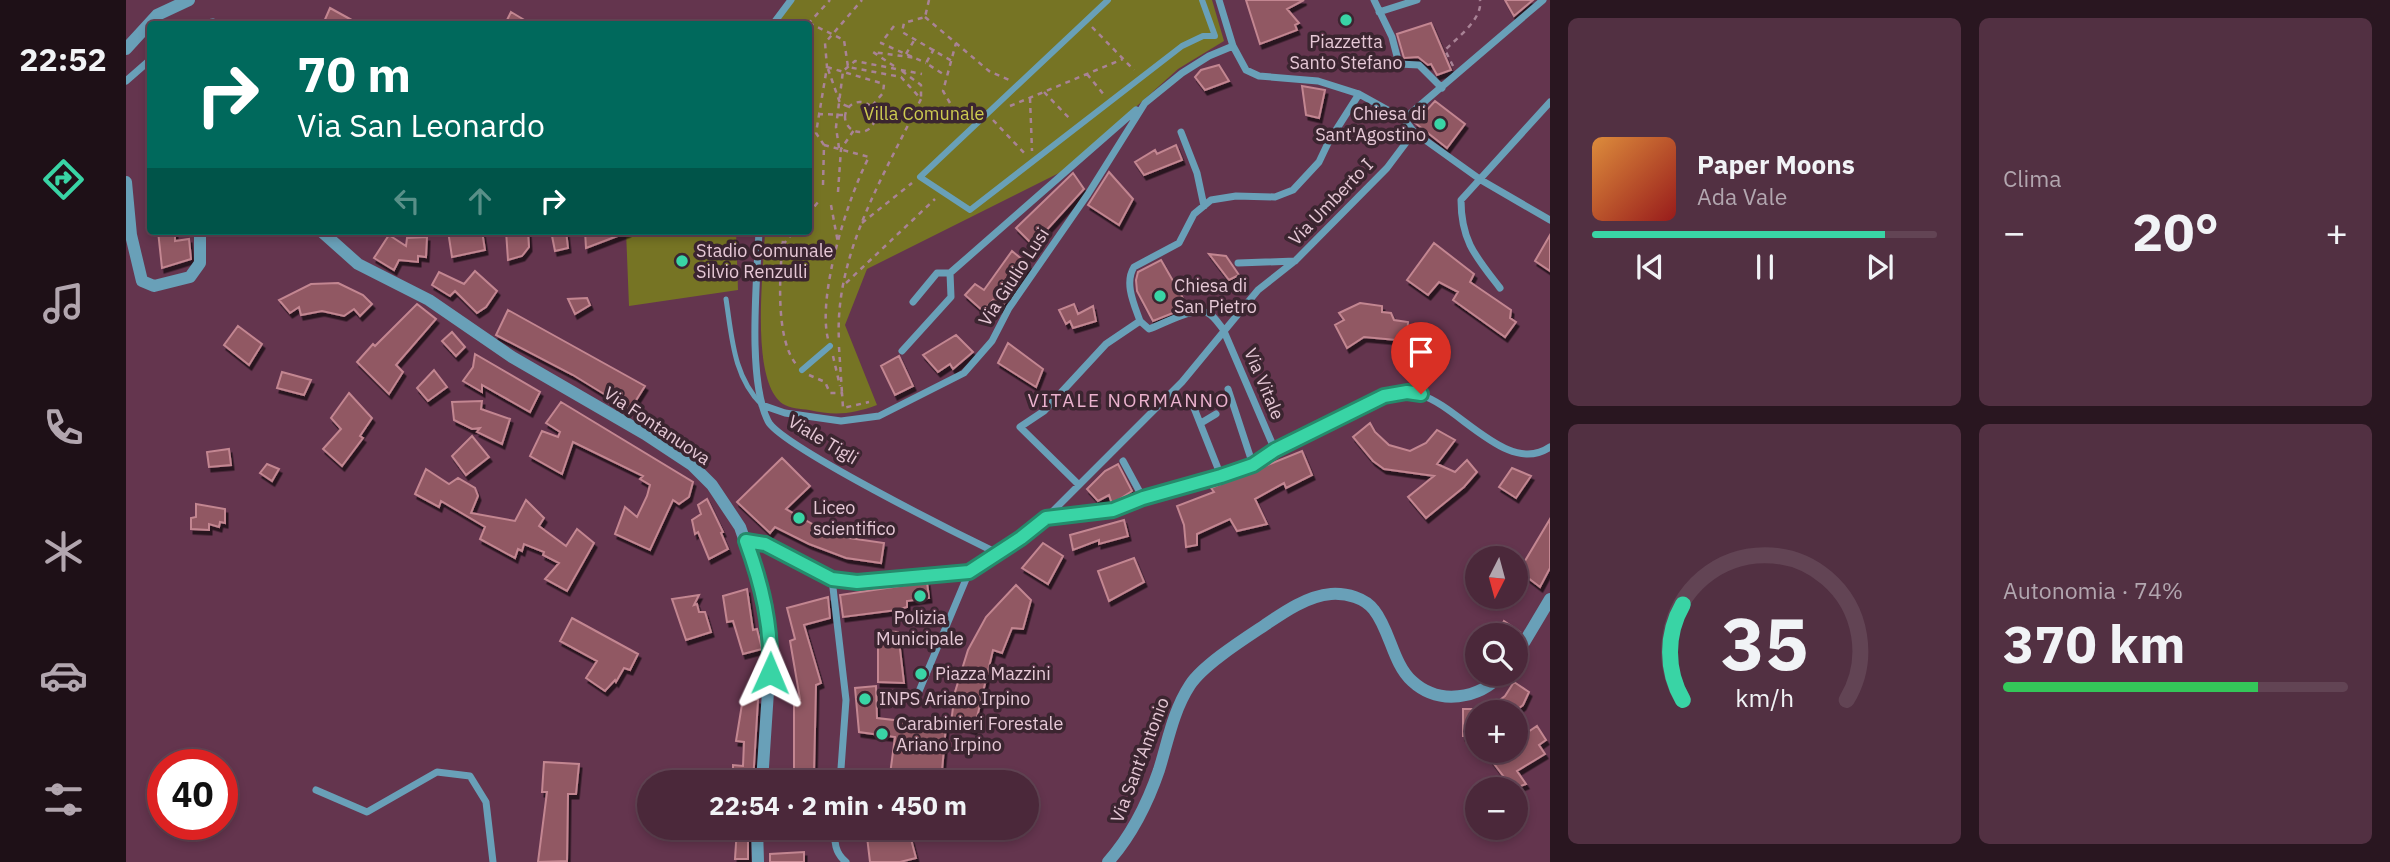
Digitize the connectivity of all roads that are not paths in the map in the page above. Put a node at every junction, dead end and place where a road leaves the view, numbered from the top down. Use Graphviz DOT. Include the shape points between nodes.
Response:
graph roads {
  1 [pos="189,0"];
  2 [pos="791,0"];
  3 [pos="1108,0"];
  4 [pos="1202,0"];
  5 [pos="1219,0"];
  6 [pos="1374,0"];
  7 [pos="1417,0"];
  8 [pos="1543,0"];
  9 [pos="1379,12"];
  10 [pos="152,21"];
  11 [pos="775,21"];
  12 [pos="147,27"];
  13 [pos="1233,46"];
  14 [pos="126,49"];
  15 [pos="147,63"];
  16 [pos="126,81"];
  17 [pos="1443,89"];
  18 [pos="1359,94"];
  19 [pos="1550,102"];
  20 [pos="1145,103"];
  21 [pos="1404,119"];
  22 [pos="1181,132"];
  23 [pos="1414,132"];
  24 [pos="1481,180"];
  25 [pos="126,182"];
  26 [pos="1204,206"];
  27 [pos="1550,220"];
  28 [pos="200,235"];
  29 [pos="325,235"];
  30 [pos="759,235"];
  31 [pos="1296,260"];
  32 [pos="1238,263"];
  33 [pos="950,274"];
  34 [pos="1500,288"];
  35 [pos="726,299"];
  36 [pos="913,302"];
  37 [pos="1140,321"];
  38 [pos="1223,329"];
  39 [pos="830,346"];
  40 [pos="902,351"];
  41 [pos="802,370"];
  42 [pos="1228,388"];
  43 [pos="1192,403"];
  44 [pos="762,405"];
  45 [pos="1216,415"];
  46 [pos="1201,424"];
  47 [pos="1550,447"];
  48 [pos="1275,450"];
  49 [pos="1123,461"];
  50 [pos="1253,465"];
  51 [pos="1221,476"];
  52 [pos="1079,485"];
  53 [pos="1143,498"];
  54 [pos="1046,518"];
  55 [pos="746,541"];
  56 [pos="997,553"];
  57 [pos="969,572"];
  58 [pos="832,579"];
  59 [pos="1550,599"];
  60 [pos="1528,636"];
  61 [pos="1485,686"];
  62 [pos="917,696"];
  63 [pos="763,770"];
  64 [pos="841,770"];
  65 [pos="316,790"];
  66 [pos="757,840"];
  67 [pos="836,840"];
  68 [pos="493,862"];
  69 [pos="758,862"];
  70 [pos="846,862"];
  71 [pos="1108,862"];
  1 -- 10 [label="street"];
  2 -- 11 [label="street"];
  3 -- 4 [label="street" via="920,177 970,210 1182,46 1215,36"];
  5 -- 13 [label="street"];
  6 -- 9 [label="street"];
  7 -- 9 [label="street"];
  8 -- 17 [label="street"];
  9 -- 17 [label="street" via="1399,64 1419,65"];
  12 -- 14 [label="street"];
  13 -- 18 [label="street" via="1246,70 1259,76 1318,81"];
  13 -- 20 [label="street, Via Giulio Lusi" via="1182,73"];
  15 -- 16 [label="street"];
  17 -- 21 [label="street"];
  18 -- 21 [label="street"];
  18 -- 26 [label="street" via="1320,162 1293,190 1275,197 1212,200"];
  19 -- 24 [label="street"];
  20 -- 33 [label="street"];
  20 -- 44 [label="street, Via Giulio Lusi" via="1009,308 992,341 964,373 879,416 841,421"];
  21 -- 23 [label="street"];
  22 -- 26 [label="street"];
  23 -- 24 [label="street"];
  23 -- 31 [label="street, Via Umberto I" via="1387,168"];
  24 -- 27 [label="street"];
  24 -- 34 [label="street" via="1461,200 1461,225 1469,248"];
  25 -- 28 [label="street" via="131,235 142,281 154,286 190,277 200,262"];
  26 -- 37 [label="street" via="1194,214 1179,243 1130,273 1131,298"];
  29 -- 55 [label="street, Via Fontanuova" via="358,264 429,300 512,357 692,466 712,485"];
  30 -- 44 [label="street" via="756,334"];
  31 -- 32 [label="street, Via Umberto I"];
  31 -- 38 [label="street, Via Umberto I" via="1258,290"];
  33 -- 36 [label="street" via="937,273"];
  33 -- 40 [label="street" via="951,297"];
  35 -- 44 [label="lane" via="735,356 750,393"];
  37 -- 38 [label="street" via="1149,329 1204,311"];
  37 -- 52 [label="street" via="1105,344 1044,411 1020,428"];
  38 -- 48 [label="street, Via Vitale"];
  38 -- 52 [label="street, Via Umberto I" via="1182,382"];
  39 -- 41 [label="street"];
  42 -- 50 [label="street"];
  43 -- 46 [label="street"];
  44 -- 56 [label="street, Viale Tigli" via="769,424 817,457"];
  45 -- 46 [label="street"];
  46 -- 51 [label="street"];
  47 -- 48 [label="street" via="1538,455 1521,456 1436,401 1407,392 1384,396"];
  48 -- 50 [label="street"];
  49 -- 53 [label="street"];
  50 -- 51 [label="street"];
  51 -- 53 [label="street"];
  52 -- 54 [label="street, Via Umberto I"];
  53 -- 54 [label="street" via="1113,510"];
  54 -- 56 [label="street, Via Umberto I"];
  55 -- 58 [label="street" via="765,544"];
  55 -- 63 [label="street, Via Fontanuova" via="767,604 771,646"];
  56 -- 57 [label="street, Via Umberto I"];
  57 -- 58 [label="street" via="857,582"];
  57 -- 62 [label="street"];
  58 -- 64 [label="street" via="846,700"];
  59 -- 60 [label="street"];
  61 -- 71 [label="street, Via Sant'Antonio" via="1473,694 1453,697 1432,693 1411,680 1374,610 1360,599 1329,594 1307,600 1247,637 1191,682 1137,823"];
  65 -- 68 [label="street" via="367,812 437,772 470,776 486,802"];
  66 -- 69 [label="street"];
  67 -- 70 [label="street"];
}
